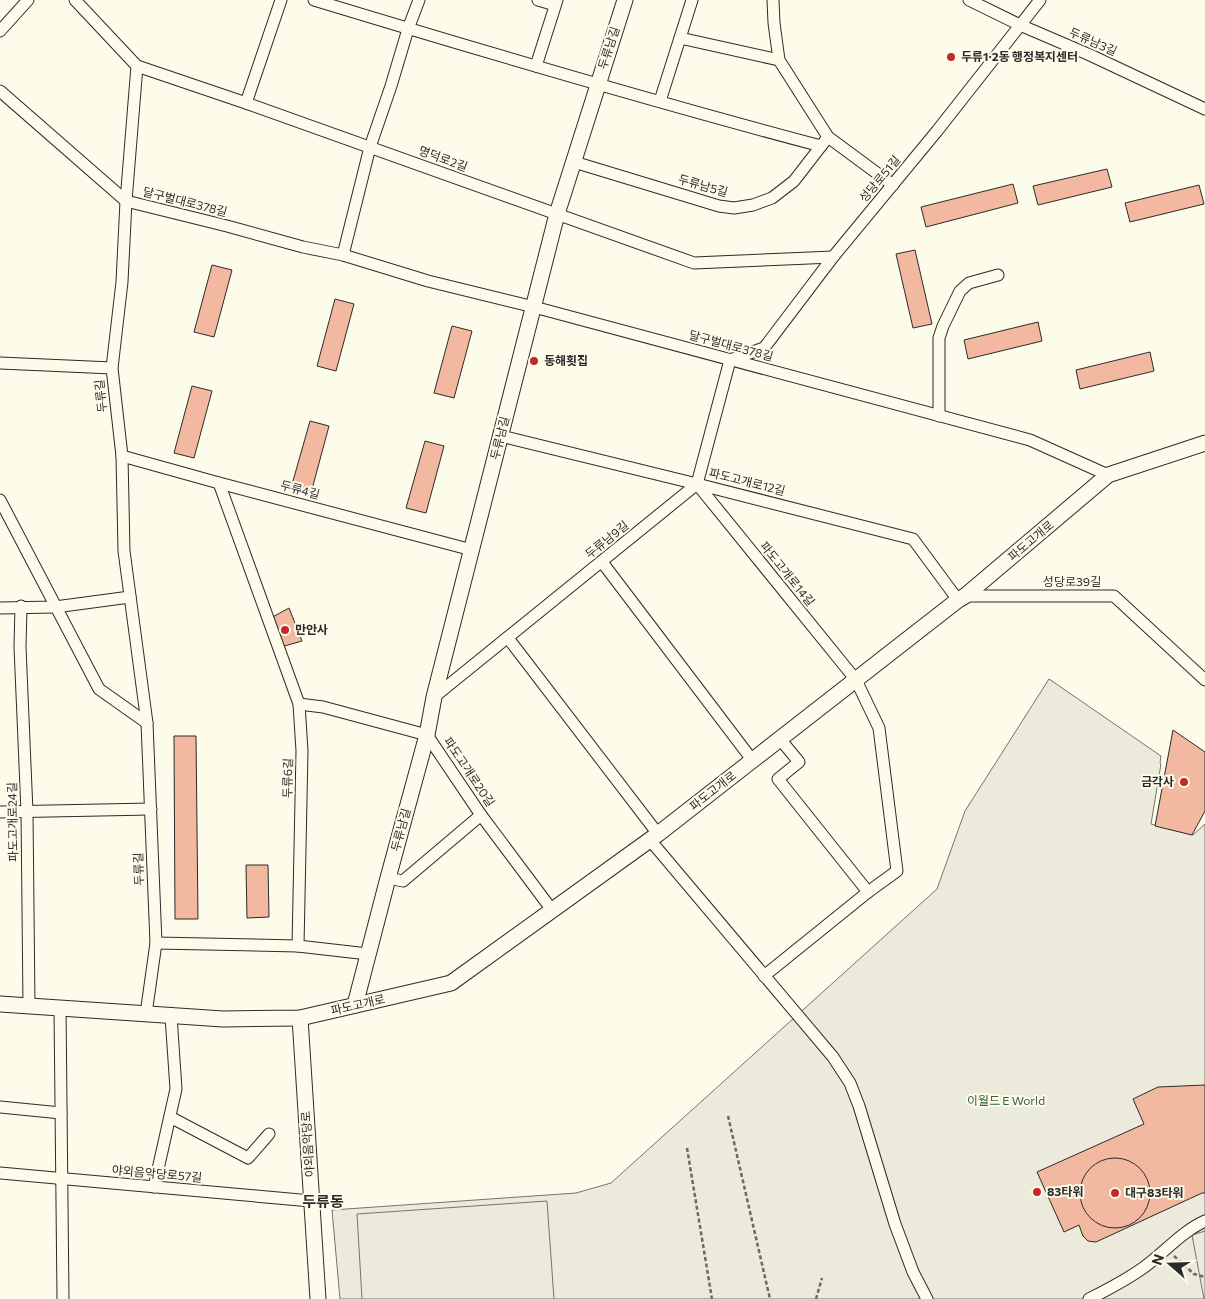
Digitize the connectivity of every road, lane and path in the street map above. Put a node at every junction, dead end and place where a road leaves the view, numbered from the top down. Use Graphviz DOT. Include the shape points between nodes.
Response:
graph roads {
  1 [pos="28,0"];
  2 [pos="75,0"];
  3 [pos="281,0"];
  4 [pos="314,0"];
  5 [pos="419,0"];
  6 [pos="538,0"];
  7 [pos="625,0"];
  8 [pos="692,0"];
  9 [pos="773,0"];
  10 [pos="969,0"];
  11 [pos="1040,0"];
  12 [pos="556,2"];
  13 [pos="344,4"];
  14 [pos="1020,25"];
  15 [pos="408,29"];
  16 [pos="0,31"];
  17 [pos="680,38"];
  18 [pos="779,60"];
  19 [pos="137,66"];
  20 [pos="536,66"];
  21 [pos="598,84"];
  22 [pos="0,91"];
  23 [pos="660,101"];
  24 [pos="246,103"];
  25 [pos="1205,109"];
  26 [pos="825,141"];
  27 [pos="370,147"];
  28 [pos="574,162"];
  29 [pos="893,185"];
  30 [pos="126,201"];
  31 [pos="558,214"];
  32 [pos="343,255"];
  33 [pos="833,256"];
  34 [pos="998,275"];
  35 [pos="534,307"];
  36 [pos="730,360"];
  37 [pos="0,363"];
  38 [pos="112,368"];
  39 [pos="939,416"];
  40 [pos="501,436"];
  41 [pos="1205,443"];
  42 [pos="122,456"];
  43 [pos="1108,475"];
  44 [pos="219,483"];
  45 [pos="697,484"];
  46 [pos="0,500"];
  47 [pos="472,550"];
  48 [pos="602,562"];
  49 [pos="130,597"];
  50 [pos="961,598"];
  51 [pos="21,606"];
  52 [pos="55,607"];
  53 [pos="0,608"];
  54 [pos="508,638"];
  55 [pos="856,680"];
  56 [pos="1205,680"];
  57 [pos="434,697"];
  58 [pos="299,704"];
  59 [pos="147,723"];
  60 [pos="427,735"];
  61 [pos="780,739"];
  62 [pos="752,761"];
  63 [pos="150,809"];
  64 [pos="0,812"];
  65 [pos="27,812"];
  66 [pos="481,815"];
  67 [pos="654,837"];
  68 [pos="388,878"];
  69 [pos="868,892"];
  70 [pos="552,910"];
  71 [pos="156,943"];
  72 [pos="298,946"];
  73 [pos="368,954"];
  74 [pos="764,976"];
  75 [pos="0,1004"];
  76 [pos="355,1005"];
  77 [pos="29,1006"];
  78 [pos="60,1008"];
  79 [pos="146,1014"];
  80 [pos="171,1016"];
  81 [pos="300,1018"];
  82 [pos="0,1107"];
  83 [pos="61,1113"];
  84 [pos="170,1116"];
  85 [pos="728,1116"];
  86 [pos="268,1134"];
  87 [pos="687,1148"];
  88 [pos="0,1173"];
  89 [pos="62,1179"];
  90 [pos="154,1187"];
  91 [pos="311,1201"];
  92 [pos="1205,1221"];
  93 [pos="1179,1238"];
  94 [pos="1205,1276"];
  95 [pos="822,1278"];
  96 [pos="63,1299"];
  97 [pos="318,1299"];
  98 [pos="712,1299"];
  99 [pos="770,1299"];
  100 [pos="816,1299"];
  101 [pos="927,1299"];
  102 [pos="1089,1299"];
  1 -- 16 [label="street"];
  2 -- 19 [label="street, 명덕로2길"];
  3 -- 24 [label="street"];
  4 -- 13 [label="street"];
  5 -- 15 [label="street"];
  6 -- 12 [label="street"];
  7 -- 21 [label="street, 두류남길"];
  8 -- 17 [label="street"];
  9 -- 18 [label="street"];
  10 -- 14 [label="street, 두류남3길"];
  11 -- 14 [label="street, 성당로51길"];
  12 -- 20 [label="street"];
  13 -- 15 [label="street"];
  14 -- 25 [label="street, 두류남3길"];
  14 -- 29 [label="street, 성당로51길"];
  15 -- 20 [label="street"];
  15 -- 27 [label="street"];
  17 -- 18 [label="street"];
  17 -- 23 [label="street"];
  18 -- 26 [label="street"];
  19 -- 24 [label="street, 명덕로2길"];
  19 -- 30 [label="street, 두류길"];
  20 -- 21 [label="street"];
  21 -- 23 [label="street"];
  21 -- 28 [label="street, 두류남길"];
  22 -- 30 [label="street, 달구벌대로378길"];
  23 -- 26 [label="street"];
  24 -- 27 [label="street, 명덕로2길"];
  26 -- 28 [label="street, 두류남5길" via="794,181 772,198 734,208"];
  26 -- 29 [label="street"];
  27 -- 31 [label="street, 명덕로2길"];
  27 -- 32 [label="street"];
  28 -- 31 [label="street, 두류남길"];
  29 -- 33 [label="street, 성당로51길"];
  30 -- 32 [label="street, 달구벌대로378길"];
  30 -- 38 [label="street, 두류길" via="122,282"];
  31 -- 33 [label="street, 명덕로2길" via="694,263"];
  31 -- 35 [label="street, 두류남길"];
  32 -- 35 [label="street, 달구벌대로378길" via="428,281"];
  33 -- 36 [label="street, 성당로51길" via="764,348"];
  34 -- 39 [label="street" via="965,286 943,326 939,338"];
  35 -- 36 [label="street, 달구벌대로378길"];
  35 -- 40 [label="street, 두류남길"];
  36 -- 39 [label="street, 달구벌대로378길"];
  36 -- 45 [label="street"];
  37 -- 38 [label="street"];
  38 -- 42 [label="street, 두류길"];
  39 -- 43 [label="street, 달구벌대로378길" via="1030,440"];
  40 -- 45 [label="street, 파도고개로12길"];
  40 -- 47 [label="street, 두류남길"];
  41 -- 43 [label="street, 파도고개로"];
  42 -- 44 [label="street, 두류4길"];
  42 -- 49 [label="street, 두류길" via="124,551"];
  43 -- 50 [label="street, 파도고개로"];
  44 -- 47 [label="street, 두류4길"];
  44 -- 58 [label="street, 두류6길"];
  45 -- 48 [label="street, 두류남9길"];
  45 -- 50 [label="street, 파도고개로12길" via="913,539"];
  45 -- 55 [label="street, 파도고개로14길"];
  46 -- 52 [label="street"];
  47 -- 57 [label="street, 두류남길"];
  48 -- 54 [label="street, 두류남9길"];
  48 -- 62 [label="street"];
  49 -- 52 [label="street"];
  49 -- 59 [label="street, 두류길"];
  50 -- 55 [label="street, 파도고개로"];
  50 -- 56 [label="street, 성당로39길" via="1114,596"];
  51 -- 52 [label="street"];
  51 -- 53 [label="street"];
  51 -- 65 [label="street, 파도고개로24길"];
  52 -- 59 [label="street" via="99,689"];
  54 -- 57 [label="street, 두류남9길"];
  54 -- 67 [label="street"];
  55 -- 61 [label="street, 파도고개로"];
  55 -- 69 [label="street, 파도고개로14길" via="879,728 898,871"];
  57 -- 60 [label="street, 두류남길"];
  58 -- 60 [label="street, 파도고개로20길" via="324,706"];
  58 -- 72 [label="street, 두류6길" via="302,751"];
  59 -- 63 [label="street, 두류길"];
  60 -- 66 [label="street, 파도고개로20길"];
  60 -- 68 [label="street, 두류남길"];
  61 -- 62 [label="street, 파도고개로"];
  61 -- 69 [label="street" via="799,762 778,779"];
  62 -- 67 [label="street, 파도고개로"];
  63 -- 65 [label="street"];
  63 -- 71 [label="street, 두류길"];
  64 -- 65 [label="street"];
  65 -- 77 [label="street, 파도고개로24길"];
  66 -- 68 [label="street" via="403,881"];
  66 -- 70 [label="street, 파도고개로20길"];
  67 -- 70 [label="street, 파도고개로"];
  67 -- 74 [label="street"];
  68 -- 73 [label="street, 두류남길"];
  69 -- 74 [label="street"];
  70 -- 76 [label="street, 파도고개로" via="451,983"];
  71 -- 72 [label="street"];
  71 -- 79 [label="street, 두류길"];
  72 -- 73 [label="street"];
  73 -- 76 [label="street, 두류남길"];
  74 -- 101 [label="street" via="850,1083 895,1224"];
  75 -- 77 [label="street, 파도고개로"];
  76 -- 81 [label="street, 파도고개로"];
  77 -- 78 [label="street, 파도고개로"];
  78 -- 79 [label="street, 파도고개로"];
  78 -- 83 [label="street"];
  79 -- 80 [label="street, 파도고개로"];
  80 -- 81 [label="street, 파도고개로"];
  80 -- 84 [label="street" via="176,1089"];
  81 -- 91 [label="street, 야외음악당로"];
  82 -- 83 [label="street"];
  83 -- 89 [label="street"];
  84 -- 86 [label="street" via="248,1158"];
  84 -- 90 [label="street"];
  85 -- 99 [label="path"];
  87 -- 98 [label="path"];
  88 -- 89 [label="street, 야외음악당로57길"];
  89 -- 90 [label="street, 야외음악당로57길"];
  89 -- 96 [label="street"];
  90 -- 91 [label="street, 야외음악당로57길"];
  91 -- 97 [label="street, 야외음악당로"];
  92 -- 93 [label="street"];
  93 -- 94 [label="path" via="1174,1256 1194,1274"];
  93 -- 102 [label="street" via="1144,1268"];
  95 -- 100 [label="path"];
}
